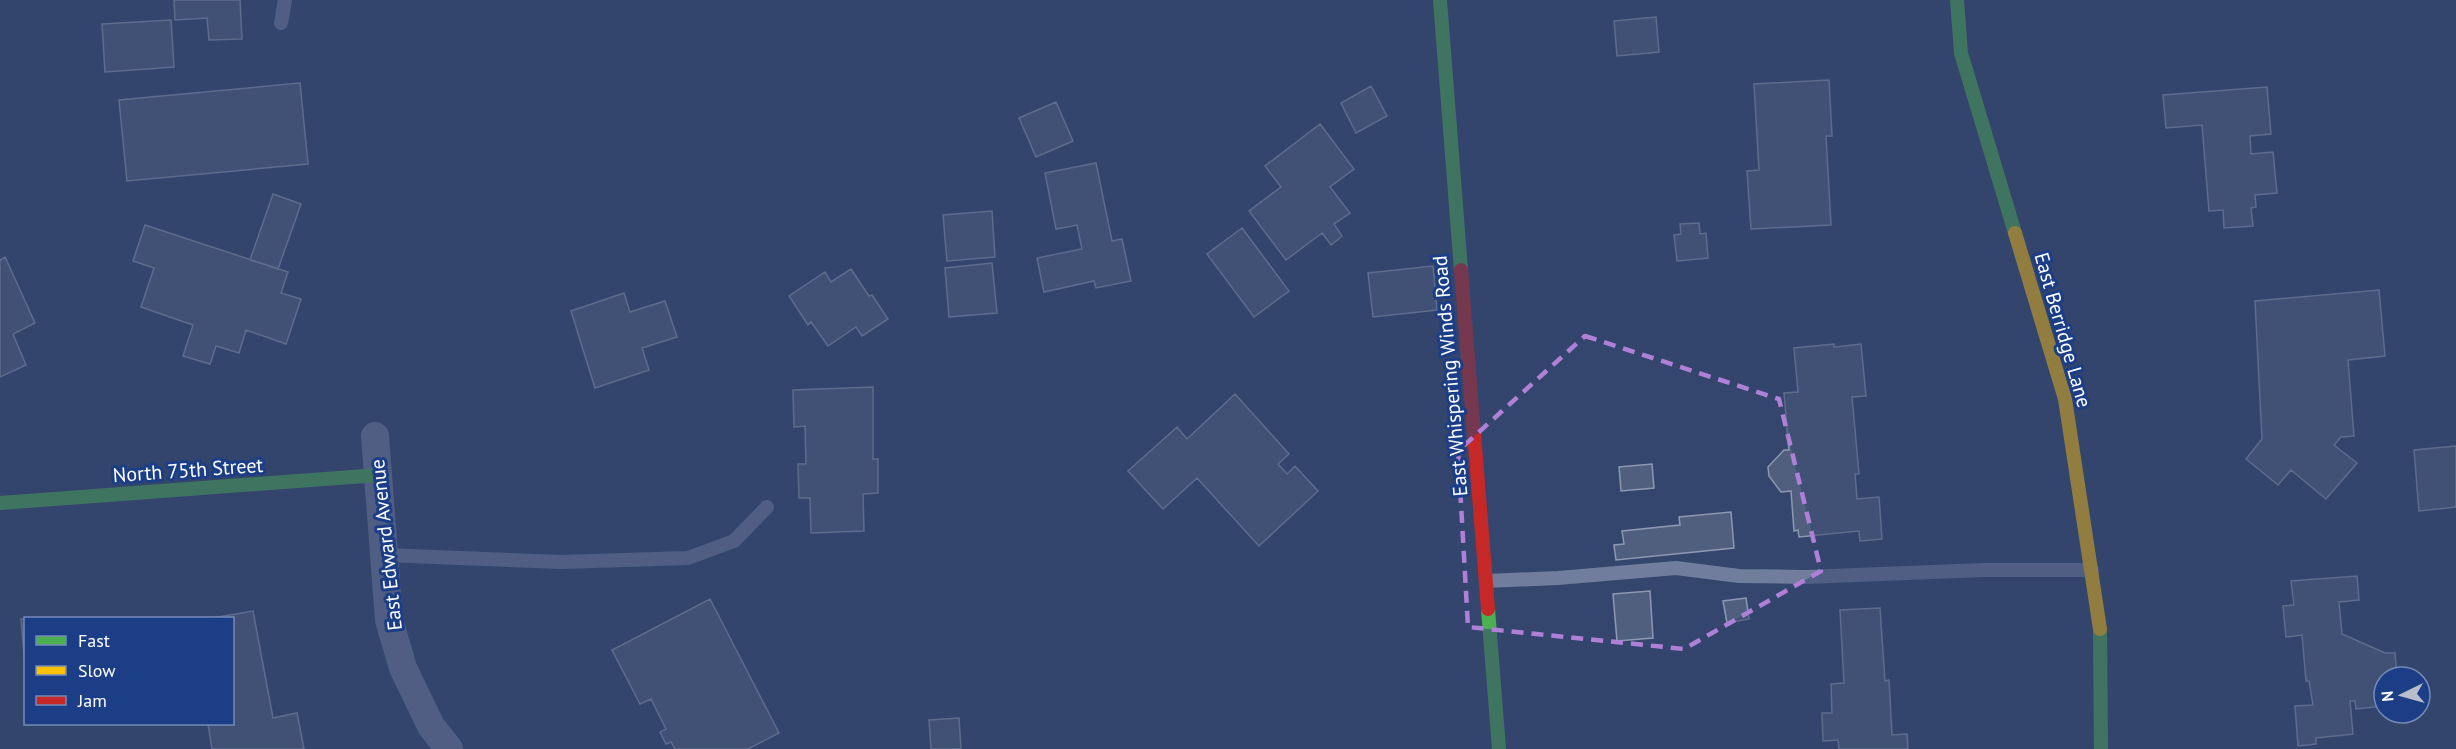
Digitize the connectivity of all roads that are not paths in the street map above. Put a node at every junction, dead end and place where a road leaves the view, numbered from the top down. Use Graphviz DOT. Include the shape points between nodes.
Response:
graph roads {
  1 [pos="285,0"];
  2 [pos="1440,0"];
  3 [pos="1956,0"];
  4 [pos="281,23"];
  5 [pos="375,436"];
  6 [pos="379,475"];
  7 [pos="0,503"];
  8 [pos="767,507"];
  9 [pos="385,555"];
  10 [pos="2092,570"];
  11 [pos="1486,580"];
  12 [pos="449,749"];
  13 [pos="1499,749"];
  14 [pos="2101,749"];
  1 -- 4 [label="lane"];
  2 -- 11 [label="street, East Whispering Winds Road"];
  3 -- 10 [label="street, East Berridge Lane" via="1961,53 2066,399"];
  5 -- 6 [label="street, East Edward Avenue"];
  6 -- 7 [label="street, North 75th Street"];
  6 -- 9 [label="street, East Edward Avenue"];
  8 -- 9 [label="lane" via="734,541 688,558 561,562"];
  9 -- 12 [label="street, East Edward Avenue" via="389,620 403,668 431,726"];
  10 -- 11 [label="lane" via="1983,570 1806,578 1739,576 1676,568"];
  10 -- 14 [label="street, East Berridge Lane" via="2100,621"];
  11 -- 13 [label="street, East Whispering Winds Road"];
}
